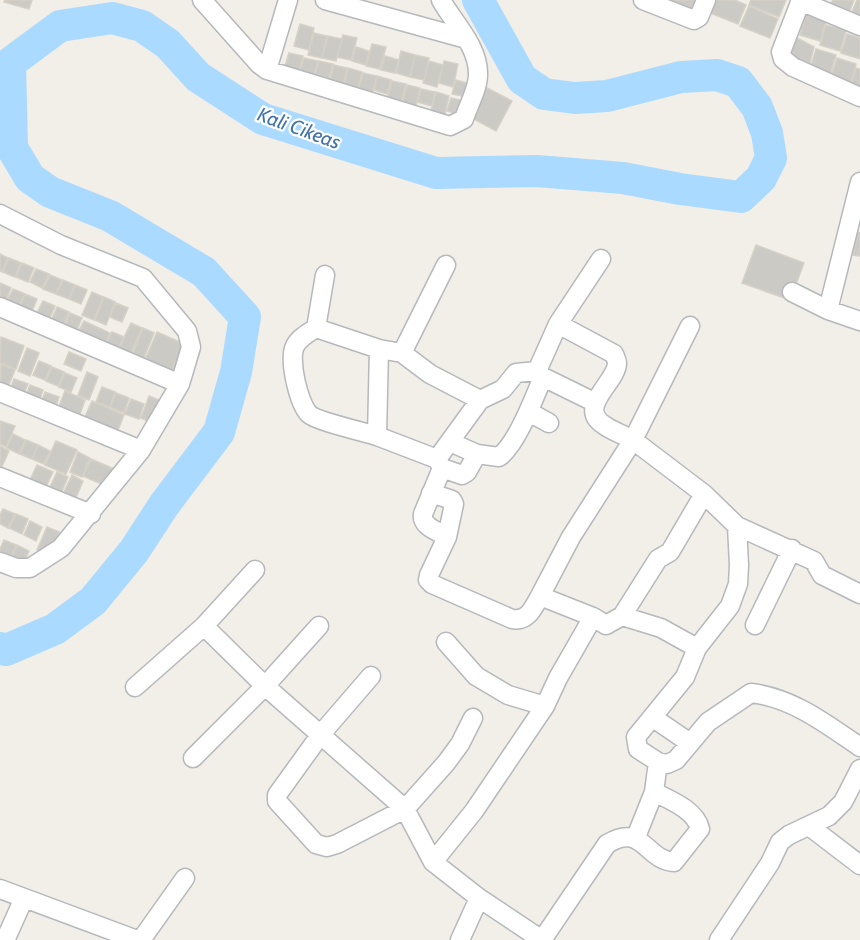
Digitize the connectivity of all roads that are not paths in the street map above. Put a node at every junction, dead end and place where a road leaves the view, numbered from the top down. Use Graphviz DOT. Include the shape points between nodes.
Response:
graph roads {
  1 [pos="288,0"];
  2 [pos="325,0"];
  3 [pos="441,0"];
  4 [pos="643,0"];
  5 [pos="706,0"];
  6 [pos="205,1"];
  7 [pos="801,1"];
  8 [pos="860,26"];
  9 [pos="467,39"];
  10 [pos="267,70"];
  11 [pos="860,97"];
  12 [pos="860,182"];
  13 [pos="0,214"];
  14 [pos="601,259"];
  15 [pos="446,265"];
  16 [pos="325,275"];
  17 [pos="792,292"];
  18 [pos="0,307"];
  19 [pos="828,310"];
  20 [pos="860,321"];
  21 [pos="558,324"];
  22 [pos="690,326"];
  23 [pos="316,328"];
  24 [pos="379,349"];
  25 [pos="402,353"];
  26 [pos="540,374"];
  27 [pos="180,384"];
  28 [pos="0,392"];
  29 [pos="480,400"];
  30 [pos="594,402"];
  31 [pos="529,412"];
  32 [pos="549,423"];
  33 [pos="377,436"];
  34 [pos="633,440"];
  35 [pos="450,442"];
  36 [pos="141,450"];
  37 [pos="477,454"];
  38 [pos="440,464"];
  39 [pos="0,477"];
  40 [pos="431,494"];
  41 [pos="704,494"];
  42 [pos="90,514"];
  43 [pos="737,526"];
  44 [pos="447,537"];
  45 [pos="792,549"];
  46 [pos="0,562"];
  47 [pos="255,570"];
  48 [pos="860,594"];
  49 [pos="540,596"];
  50 [pos="622,616"];
  51 [pos="593,617"];
  52 [pos="755,625"];
  53 [pos="204,626"];
  54 [pos="319,626"];
  55 [pos="446,642"];
  56 [pos="697,648"];
  57 [pos="371,676"];
  58 [pos="264,686"];
  59 [pos="135,687"];
  60 [pos="545,706"];
  61 [pos="652,717"];
  62 [pos="473,718"];
  63 [pos="321,734"];
  64 [pos="690,743"];
  65 [pos="860,747"];
  66 [pos="193,758"];
  67 [pos="658,762"];
  68 [pos="860,769"];
  69 [pos="654,792"];
  70 [pos="405,809"];
  71 [pos="809,826"];
  72 [pos="636,837"];
  73 [pos="433,862"];
  74 [pos="860,865"];
  75 [pos="185,878"];
  76 [pos="0,889"];
  77 [pos="24,898"];
  78 [pos="479,898"];
  79 [pos="0,940"];
  80 [pos="139,940"];
  81 [pos="460,940"];
  82 [pos="542,940"];
  83 [pos="719,940"];
  1 -- 10 [label="street"];
  2 -- 9 [label="street"];
  3 -- 9 [label="street"];
  4 -- 5 [label="street" via="691,20 697,20"];
  6 -- 10 [label="street"];
  7 -- 8 [label="street"];
  7 -- 11 [label="street" via="781,52 783,59"];
  9 -- 10 [label="street" via="478,75 464,119 450,126"];
  12 -- 19 [label="street"];
  13 -- 27 [label="street" via="61,245 143,278 187,331 191,347"];
  14 -- 21 [label="street"];
  15 -- 25 [label="street"];
  16 -- 23 [label="street"];
  17 -- 19 [label="street"];
  18 -- 27 [label="street"];
  19 -- 20 [label="street"];
  21 -- 26 [label="street"];
  21 -- 30 [label="street" via="614,354 614,372"];
  22 -- 34 [label="street"];
  23 -- 24 [label="street"];
  23 -- 33 [label="street" via="294,347 293,367 301,402 310,416"];
  24 -- 25 [label="street"];
  24 -- 33 [label="street"];
  25 -- 29 [label="street" via="430,374"];
  26 -- 29 [label="street" via="516,373 502,389"];
  26 -- 30 [label="street"];
  26 -- 31 [label="street"];
  27 -- 36 [label="street"];
  28 -- 36 [label="street"];
  29 -- 35 [label="street"];
  30 -- 34 [label="street" via="601,424"];
  31 -- 32 [label="street"];
  31 -- 37 [label="street" via="507,451 499,457"];
  33 -- 38 [label="street"];
  34 -- 41 [label="street"];
  34 -- 49 [label="street" via="571,537"];
  35 -- 37 [label="street"];
  35 -- 38 [label="street"];
  36 -- 42 [label="street"];
  37 -- 38 [label="street" via="462,475"];
  38 -- 40 [label="street"];
  39 -- 42 [label="street"];
  40 -- 44 [label="street" via="422,519"];
  40 -- 44 [label="street" via="454,504"];
  41 -- 43 [label="street"];
  41 -- 50 [label="street" via="670,552 658,559"];
  42 -- 46 [label="street" via="61,548 30,567 16,568"];
  43 -- 45 [label="street"];
  43 -- 56 [label="street" via="738,584 730,606"];
  44 -- 49 [label="street" via="429,575 432,584 520,621"];
  45 -- 48 [label="street" via="814,561 822,575"];
  45 -- 52 [label="street"];
  47 -- 53 [label="street"];
  49 -- 51 [label="street"];
  50 -- 51 [label="street" via="606,625"];
  50 -- 56 [label="street" via="661,628"];
  51 -- 60 [label="street"];
  53 -- 58 [label="street"];
  53 -- 59 [label="street"];
  54 -- 58 [label="street"];
  55 -- 60 [label="street" via="476,676 508,695"];
  56 -- 61 [label="street" via="686,677"];
  57 -- 63 [label="street"];
  58 -- 63 [label="street"];
  58 -- 66 [label="street"];
  60 -- 73 [label="street" via="474,811"];
  61 -- 64 [label="street"];
  61 -- 67 [label="street" via="636,743 638,749"];
  62 -- 70 [label="street" via="446,763"];
  63 -- 70 [label="street"];
  63 -- 70 [label="street" via="280,788 277,801 316,844 337,844"];
  64 -- 65 [label="street" via="708,722 751,693 772,695 790,703"];
  64 -- 67 [label="street" via="676,760"];
  67 -- 69 [label="street"];
  68 -- 71 [label="street" via="843,802 829,816"];
  69 -- 72 [label="street"];
  69 -- 72 [label="street" via="680,806 698,821 700,829 674,862 666,861"];
  70 -- 73 [label="street"];
  71 -- 74 [label="street"];
  71 -- 83 [label="street" via="780,842"];
  72 -- 82 [label="street" via="618,837 607,844"];
  73 -- 78 [label="street"];
  75 -- 80 [label="street"];
  76 -- 77 [label="street"];
  77 -- 79 [label="street" via="7,936"];
  77 -- 80 [label="street"];
  78 -- 81 [label="street"];
  78 -- 82 [label="street"];
}
